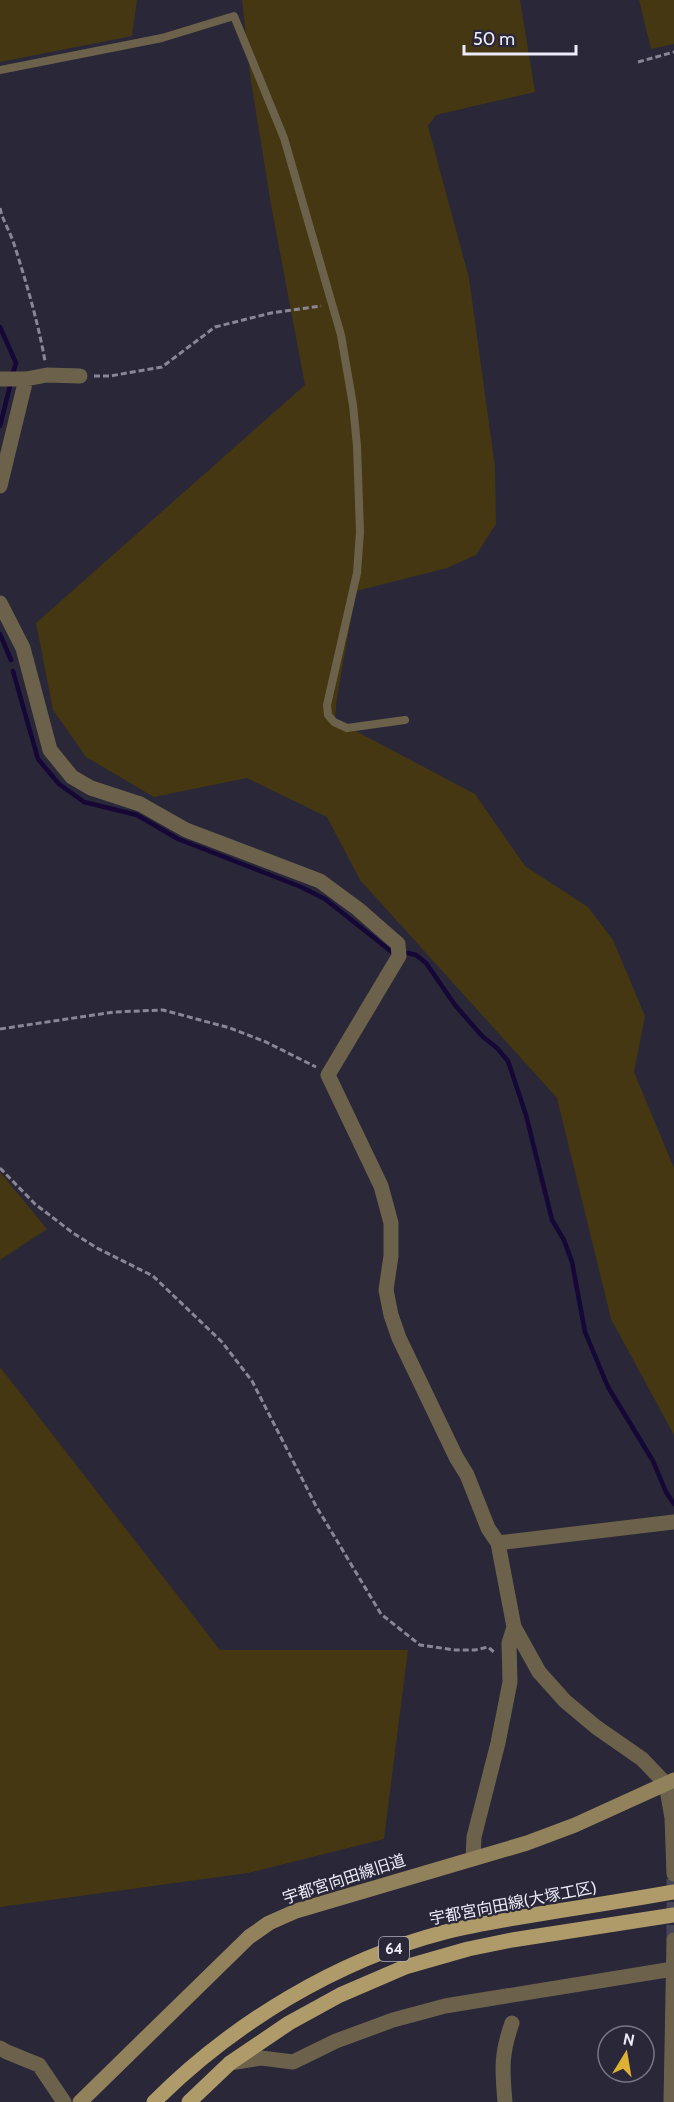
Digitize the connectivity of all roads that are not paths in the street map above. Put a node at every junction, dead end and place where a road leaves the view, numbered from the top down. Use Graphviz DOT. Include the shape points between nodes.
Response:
graph roads {
  1 [pos="0,70"];
  2 [pos="80,376"];
  3 [pos="26,379"];
  4 [pos="0,380"];
  5 [pos="0,486"];
  6 [pos="0,603"];
  7 [pos="405,720"];
  8 [pos="674,1522"];
  9 [pos="498,1544"];
  10 [pos="514,1627"];
  11 [pos="670,1782"];
  12 [pos="472,1858"];
  13 [pos="674,1874"];
  14 [pos="674,1892"];
  15 [pos="674,1915"];
  16 [pos="674,1940"];
  17 [pos="674,1969"];
  18 [pos="512,2023"];
  19 [pos="0,2048"];
  20 [pos="230,2063"];
  21 [pos="64,2102"];
  22 [pos="80,2102"];
  23 [pos="154,2102"];
  24 [pos="189,2102"];
  25 [pos="505,2102"];
  26 [pos="671,2102"];
  1 -- 7 [label="lane" via="162,38 234,16 284,138 333,304 353,405 360,532 357,573 328,715 347,728"];
  2 -- 3 [label="street"];
  3 -- 4 [label="street"];
  3 -- 5 [label="street"];
  6 -- 9 [label="street" via="23,648 50,750 72,777 91,788 140,804 186,830 320,880 398,944 399,956 328,1075 381,1186 389,1214 391,1256 386,1290 399,1338"];
  8 -- 9 [label="street"];
  9 -- 10 [label="street"];
  10 -- 11 [label="street" via="539,1672 565,1701"];
  10 -- 12 [label="street" via="509,1643 510,1682"];
  11 -- 12 [label="street, 宇都宮向田線旧道" via="575,1826"];
  11 -- 13 [label="street"];
  12 -- 22 [label="street, 宇都宮向田線旧道" via="321,1902 269,1923 249,1937"];
  14 -- 23 [label="main road, 宇都宮向田線(大塚工区) / 64" via="445,1932 379,1954 334,1973 243,2027"];
  15 -- 20 [label="main road, 64" via="512,1940 405,1967 340,1995 289,2023"];
  16 -- 17 [label="street"];
  17 -- 20 [label="street" via="445,2006 393,2020 293,2062 261,2058"];
  17 -- 26 [label="street"];
  18 -- 25 [label="street" via="502,2064"];
  19 -- 21 [label="street" via="39,2065"];
  20 -- 24 [label="main road, 64"];
}
